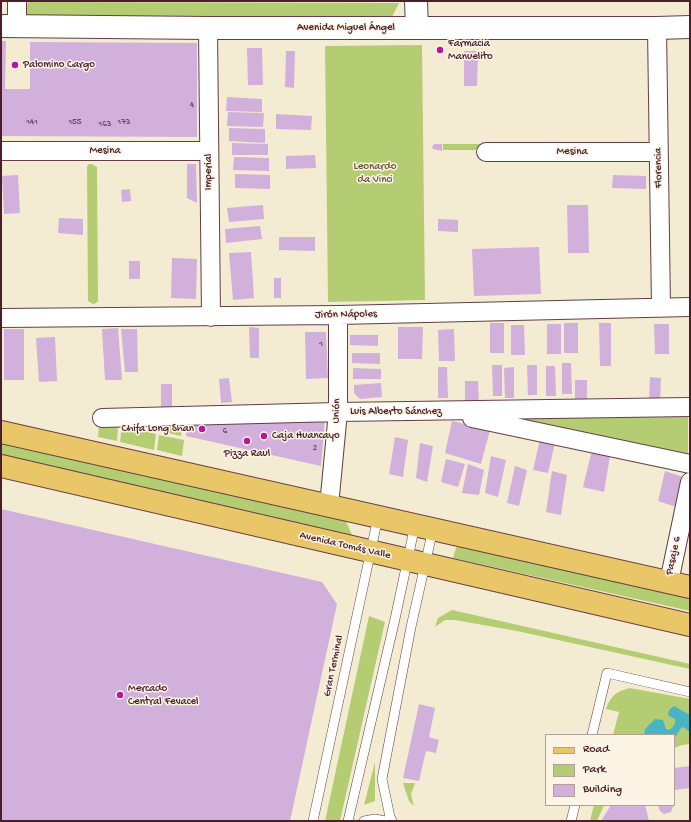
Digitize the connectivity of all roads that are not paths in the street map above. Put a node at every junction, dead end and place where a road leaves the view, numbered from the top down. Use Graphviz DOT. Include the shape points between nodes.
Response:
graph roads {
  1 [pos="17,1"];
  2 [pos="416,1"];
  3 [pos="9,26"];
  4 [pos="690,27"];
  5 [pos="208,28"];
  6 [pos="417,28"];
  7 [pos="657,28"];
  8 [pos="1,151"];
  9 [pos="209,151"];
  10 [pos="486,152"];
  11 [pos="658,152"];
  12 [pos="690,307"];
  13 [pos="661,308"];
  14 [pos="338,315"];
  15 [pos="211,317"];
  16 [pos="1,318"];
  17 [pos="690,407"];
  18 [pos="454,411"];
  19 [pos="338,412"];
  20 [pos="102,418"];
  21 [pos="1,432"];
  22 [pos="690,464"];
  23 [pos="1,466"];
  24 [pos="690,482"];
  25 [pos="329,506"];
  26 [pos="378,517"];
  27 [pos="424,527"];
  28 [pos="370,551"];
  29 [pos="416,562"];
  30 [pos="669,582"];
  31 [pos="690,587"];
  32 [pos="690,625"];
  33 [pos="690,692"];
  34 [pos="592,734"];
  35 [pos="575,806"];
  36 [pos="313,821"];
  37 [pos="348,821"];
  38 [pos="364,821"];
  39 [pos="385,821"];
  40 [pos="392,821"];
  41 [pos="571,821"];
  1 -- 3 [label="street"];
  2 -- 6 [label="street"];
  3 -- 5 [label="street, Avenida Miguel Ángel"];
  4 -- 7 [label="street, Avenida Miguel Ángel"];
  5 -- 6 [label="street, Avenida Miguel Ángel"];
  5 -- 9 [label="street, Imperial"];
  6 -- 7 [label="street, Avenida Miguel Ángel"];
  7 -- 11 [label="street, Florencia"];
  8 -- 9 [label="street, Mesina"];
  9 -- 15 [label="street, Imperial"];
  10 -- 11 [label="street, Mesina"];
  11 -- 13 [label="street, Florencia"];
  12 -- 13 [label="street, Jirón Nápoles"];
  13 -- 14 [label="street, Jirón Nápoles"];
  14 -- 15 [label="street, Jirón Nápoles"];
  14 -- 19 [label="street, Unión"];
  15 -- 16 [label="street, Jirón Nápoles"];
  17 -- 18 [label="street, Luis Alberto Sánchez"];
  18 -- 19 [label="street, Luis Alberto Sánchez"];
  18 -- 22 [label="street" via="481,420"];
  19 -- 20 [label="street, Luis Alberto Sánchez"];
  19 -- 25 [label="street, Unión"];
  21 -- 25 [label="main road"];
  23 -- 28 [label="main road, Avenida Tomás Valle"];
  24 -- 30 [label="street, Pasaje 6"];
  25 -- 26 [label="main road"];
  26 -- 27 [label="main road"];
  26 -- 28 [label="lane, Gran Terminal"];
  27 -- 29 [label="lane"];
  27 -- 29 [label="lane"];
  27 -- 30 [label="main road"];
  28 -- 29 [label="main road, Avenida Tomás Valle"];
  28 -- 36 [label="lane, Gran Terminal"];
  29 -- 32 [label="main road, Avenida Tomás Valle"];
  29 -- 37 [label="lane" via="395,619"];
  29 -- 40 [label="lane" via="382,779"];
  30 -- 31 [label="main road"];
  33 -- 34 [label="lane" via="607,673"];
  35 -- 41 [label="lane"];
  38 -- 39 [label="lane"];
}
